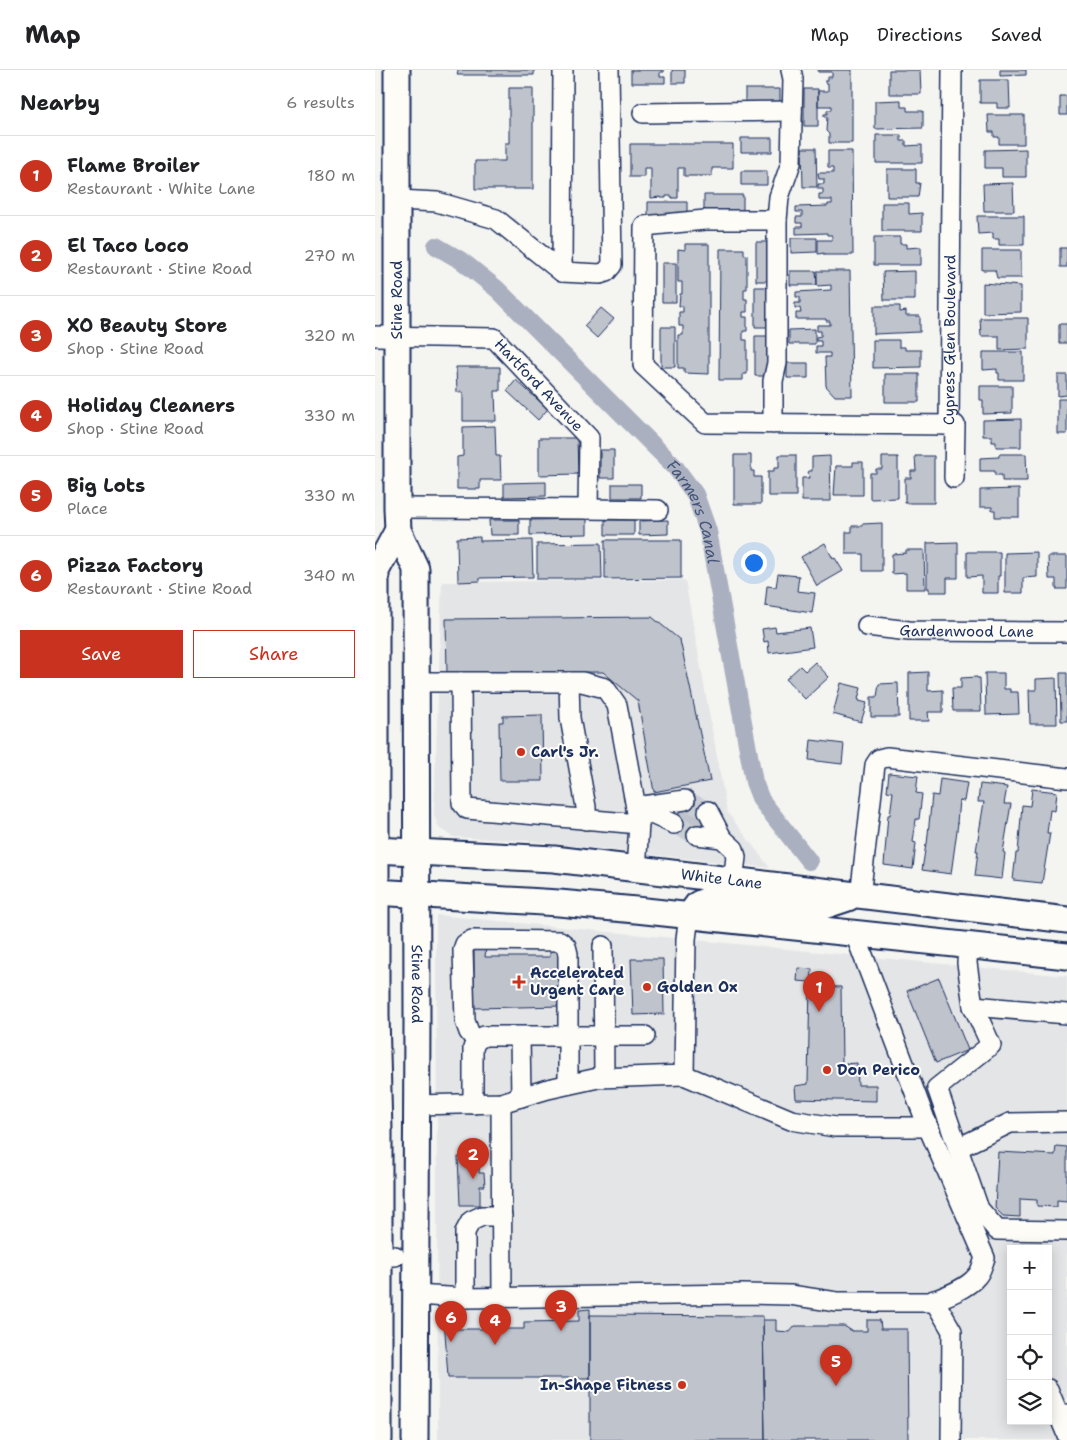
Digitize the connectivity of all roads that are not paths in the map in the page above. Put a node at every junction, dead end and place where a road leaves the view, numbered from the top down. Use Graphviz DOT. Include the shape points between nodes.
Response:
graph roads {
  1 [pos="397,70"];
  2 [pos="563,70"];
  3 [pos="609,70"];
  4 [pos="791,70"];
  5 [pos="952,70"];
  6 [pos="792,111"];
  7 [pos="643,113"];
  8 [pos="398,200"];
  9 [pos="777,220"];
  10 [pos="562,272"];
  11 [pos="386,336"];
  12 [pos="773,424"];
  13 [pos="949,425"];
  14 [pos="954,478"];
  15 [pos="588,509"];
  16 [pos="658,510"];
  17 [pos="398,519"];
  18 [pos="867,626"];
  19 [pos="1067,632"];
  20 [pos="415,682"];
  21 [pos="461,682"];
  22 [pos="569,682"];
  23 [pos="1067,778"];
  24 [pos="638,815"];
  25 [pos="586,820"];
  26 [pos="722,838"];
  27 [pos="375,850"];
  28 [pos="415,852"];
  29 [pos="636,870"];
  30 [pos="733,881"];
  31 [pos="375,892"];
  32 [pos="415,894"];
  33 [pos="857,896"];
  34 [pos="689,916"];
  35 [pos="1067,920"];
  36 [pos="855,934"];
  37 [pos="968,945"];
  38 [pos="603,946"];
  39 [pos="1067,956"];
  40 [pos="973,1006"];
  41 [pos="375,1014"];
  42 [pos="1067,1014"];
  43 [pos="567,1036"];
  44 [pos="645,1036"];
  45 [pos="520,1037"];
  46 [pos="604,1037"];
  47 [pos="476,1041"];
  48 [pos="684,1075"];
  49 [pos="604,1077"];
  50 [pos="567,1084"];
  51 [pos="521,1097"];
  52 [pos="501,1103"];
  53 [pos="473,1104"];
  54 [pos="415,1105"];
  55 [pos="1067,1122"];
  56 [pos="928,1127"];
  57 [pos="958,1148"];
  58 [pos="501,1216"];
  59 [pos="1067,1231"];
  60 [pos="383,1256"];
  61 [pos="415,1295"];
  62 [pos="502,1297"];
  63 [pos="465,1298"];
  64 [pos="934,1300"];
  65 [pos="377,1380"];
  66 [pos="1052,1397"];
  67 [pos="1065,1422"];
  68 [pos="379,1439"];
  69 [pos="415,1440"];
  70 [pos="951,1440"];
  1 -- 8 [label="main road, Stine Road"];
  2 -- 10 [label="street"];
  3 -- 10 [label="street" via="611,266 600,274"];
  4 -- 6 [label="street"];
  5 -- 13 [label="street, Cypress Glen Boulevard"];
  6 -- 7 [label="street"];
  6 -- 9 [label="street" via="791,163 779,197"];
  8 -- 10 [label="street" via="437,202 496,219"];
  8 -- 11 [label="main road, Stine Road"];
  9 -- 12 [label="street" via="777,363 773,381"];
  9 -- 12 [label="street, Cypress Glen Boulevard" via="705,220 644,226 643,365 705,423"];
  11 -- 15 [label="street, Hartford Avenue" via="495,338 589,438"];
  11 -- 17 [label="main road, Stine Road"];
  12 -- 13 [label="street, Cypress Glen Boulevard"];
  13 -- 14 [label="street" via="955,425"];
  15 -- 16 [label="street"];
  15 -- 17 [label="street"];
  17 -- 20 [label="main road, Stine Road" via="415,569"];
  17 -- 27 [label="main road, Stine Road" via="376,571"];
  18 -- 19 [label="street, Gardenwood Lane" via="909,631"];
  20 -- 21 [label="street"];
  20 -- 28 [label="main road, Stine Road"];
  21 -- 22 [label="street"];
  21 -- 25 [label="street" via="462,803 467,809"];
  22 -- 24 [label="street" via="605,688 617,705"];
  22 -- 25 [label="street" via="570,718"];
  23 -- 33 [label="street" via="887,757 879,759 875,765"];
  24 -- 24 [label="street" via="680,812"];
  24 -- 25 [label="street"];
  24 -- 29 [label="street"];
  26 -- 26 [label="street" via="703,823"];
  26 -- 30 [label="street" via="734,849"];
  27 -- 28 [label="main road, White Lane"];
  27 -- 31 [label="main road, Stine Road"];
  28 -- 29 [label="main road, White Lane" via="554,860"];
  28 -- 32 [label="main road, Stine Road"];
  29 -- 30 [label="main road, White Lane"];
  30 -- 33 [label="main road, White Lane"];
  31 -- 32 [label="main road"];
  31 -- 41 [label="main road, Stine Road"];
  32 -- 34 [label="main road"];
  32 -- 54 [label="main road, Stine Road"];
  33 -- 34 [label="main road" via="815,909 712,898 698,904"];
  33 -- 35 [label="main road, White Lane"];
  34 -- 36 [label="main road"];
  34 -- 48 [label="street"];
  36 -- 37 [label="main road"];
  36 -- 56 [label="street"];
  37 -- 39 [label="main road"];
  37 -- 40 [label="street"];
  38 -- 46 [label="street"];
  40 -- 42 [label="street"];
  40 -- 57 [label="street" via="991,1046 937,1088"];
  41 -- 60 [label="main road, Stine Road"];
  43 -- 45 [label="street"];
  43 -- 46 [label="street"];
  43 -- 47 [label="street" via="566,946 560,941 472,940 465,944 463,950 465,1021"];
  43 -- 50 [label="street"];
  44 -- 46 [label="street"];
  45 -- 47 [label="street" via="485,1036"];
  45 -- 51 [label="street"];
  46 -- 49 [label="street"];
  47 -- 53 [label="street" via="473,1048"];
  48 -- 49 [label="street"];
  48 -- 56 [label="street" via="791,1120 835,1127"];
  49 -- 50 [label="street"];
  50 -- 51 [label="street"];
  51 -- 52 [label="street"];
  52 -- 53 [label="street"];
  52 -- 58 [label="street"];
  53 -- 54 [label="street"];
  54 -- 61 [label="main road, Stine Road"];
  55 -- 57 [label="street" via="1010,1123"];
  56 -- 64 [label="street" via="985,1258 977,1277 956,1292"];
  57 -- 59 [label="street" via="979,1208 997,1230"];
  58 -- 62 [label="street"];
  58 -- 63 [label="street" via="482,1216 471,1221 465,1232"];
  60 -- 61 [label="main road" via="396,1271 401,1284"];
  60 -- 65 [label="main road, Stine Road"];
  61 -- 63 [label="street"];
  61 -- 69 [label="main road, Stine Road"];
  62 -- 63 [label="street"];
  62 -- 64 [label="street" via="743,1294 790,1295 837,1302"];
  64 -- 70 [label="street" via="952,1331"];
  65 -- 68 [label="main road, Stine Road"];
  66 -- 67 [label="street"];
}
